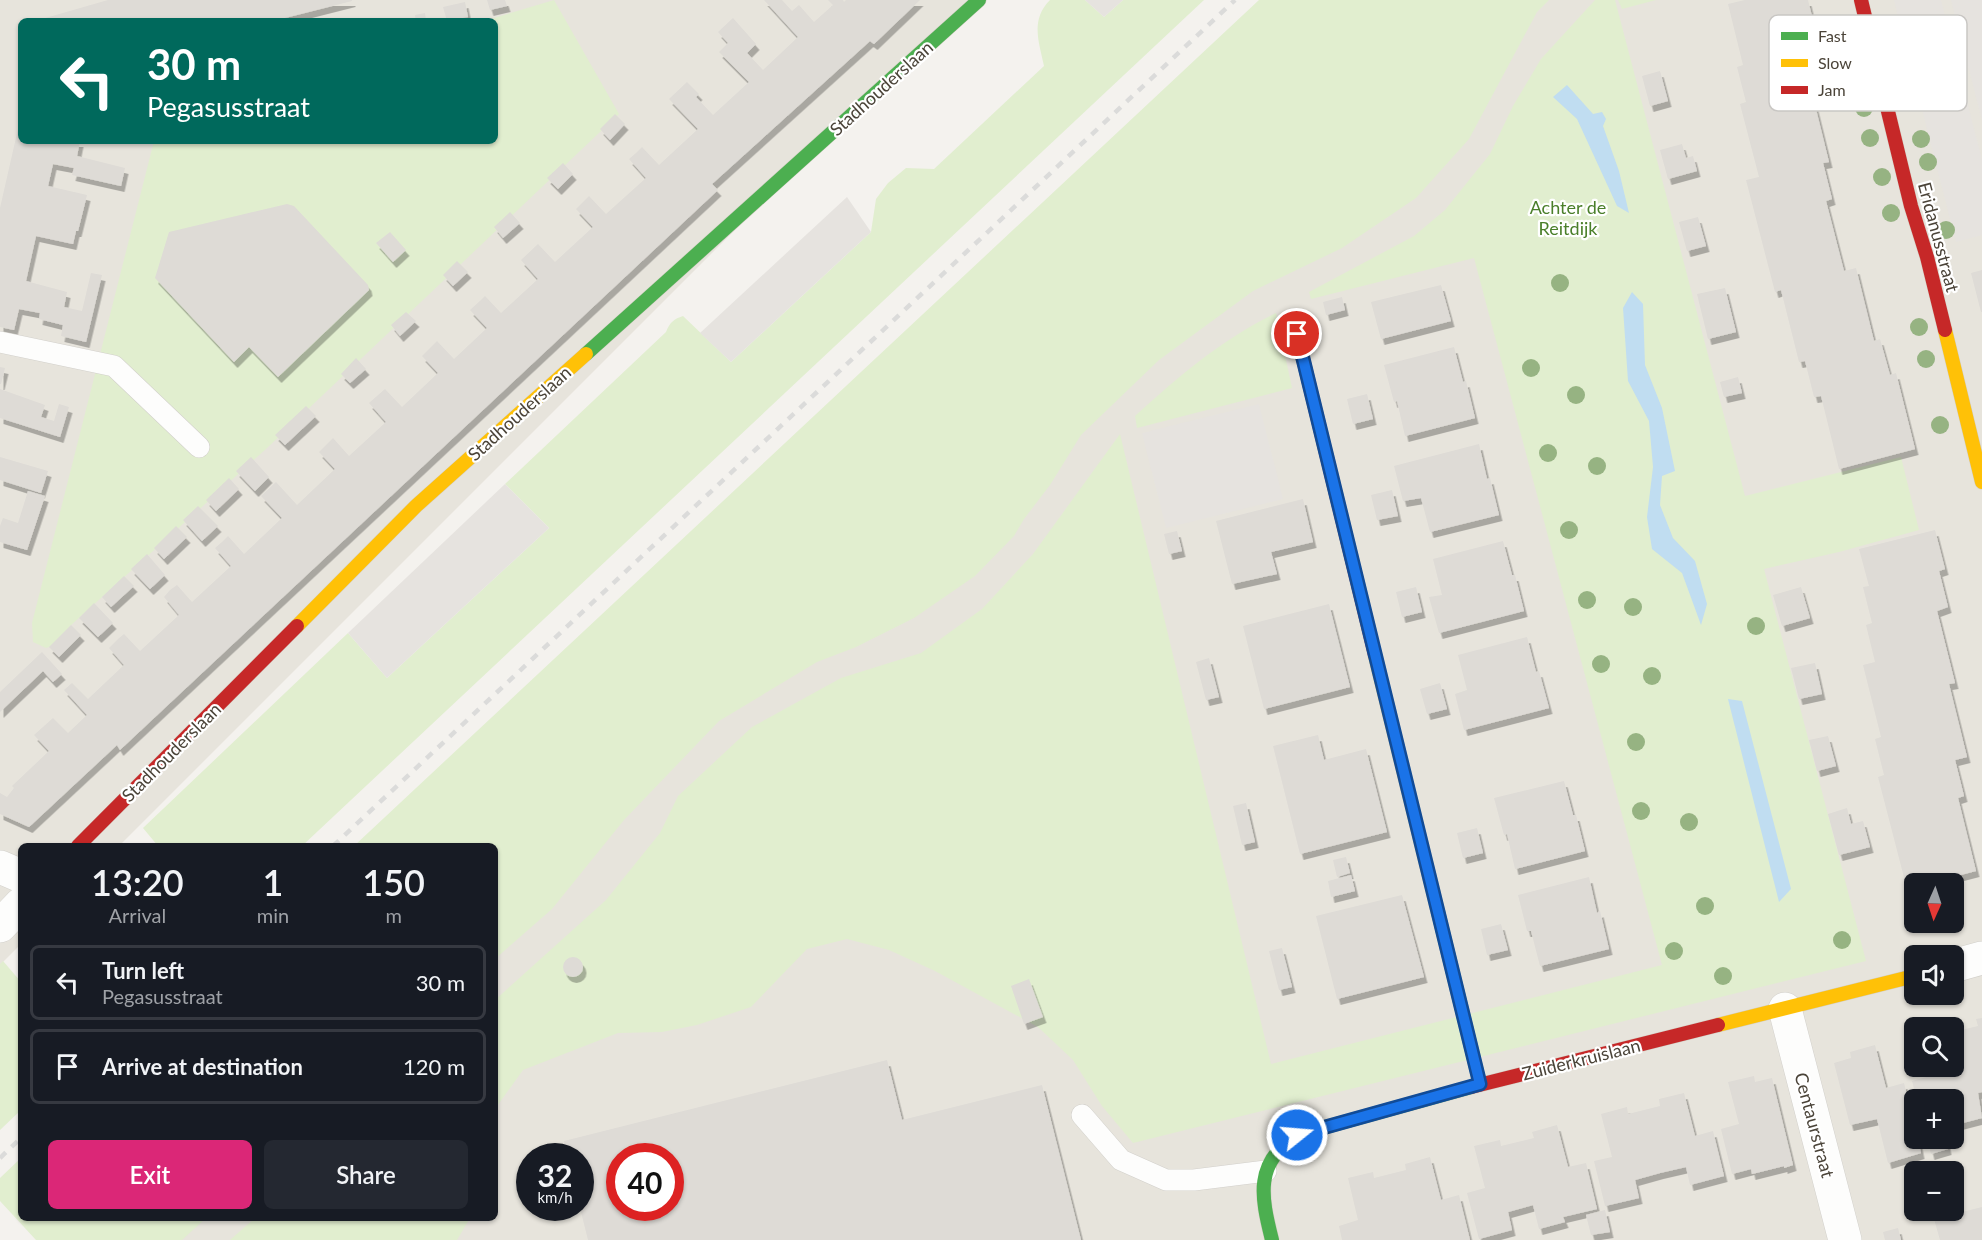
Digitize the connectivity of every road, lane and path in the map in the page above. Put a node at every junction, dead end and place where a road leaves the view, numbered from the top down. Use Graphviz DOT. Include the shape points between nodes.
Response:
graph roads {
  1 [pos="979,0"];
  2 [pos="1861,0"];
  3 [pos="1865,15"];
  4 [pos="1888,111"];
  5 [pos="1297,334"];
  6 [pos="0,342"];
  7 [pos="199,447"];
  8 [pos="1982,482"];
  9 [pos="81,843"];
  10 [pos="0,867"];
  11 [pos="18,875"];
  12 [pos="18,907"];
  13 [pos="0,926"];
  14 [pos="1982,958"];
  15 [pos="1964,963"];
  16 [pos="1904,979"];
  17 [pos="1785,1009"];
  18 [pos="1480,1084"];
  19 [pos="1082,1115"];
  20 [pos="1266,1171"];
  21 [pos="1272,1240"];
  22 [pos="1845,1240"];
  1 -- 9 [label="street, Stadhouderslaan" via="416,506"];
  2 -- 3 [label="street, Eridanusstraat"];
  4 -- 8 [label="street, Eridanusstraat"];
  5 -- 18 [label="street"];
  6 -- 7 [label="lane" via="114,366"];
  10 -- 11 [label="street"];
  12 -- 13 [label="street"];
  14 -- 15 [label="street"];
  16 -- 17 [label="street, Zuiderkruislaan"];
  17 -- 18 [label="street, Zuiderkruislaan"];
  17 -- 22 [label="street, Centaurstraat"];
  18 -- 20 [label="street, Zuiderkruislaan" via="1297,1135 1277,1150"];
  19 -- 20 [label="lane" via="1121,1160 1166,1180"];
  20 -- 21 [label="street" via="1262,1195"];
}
